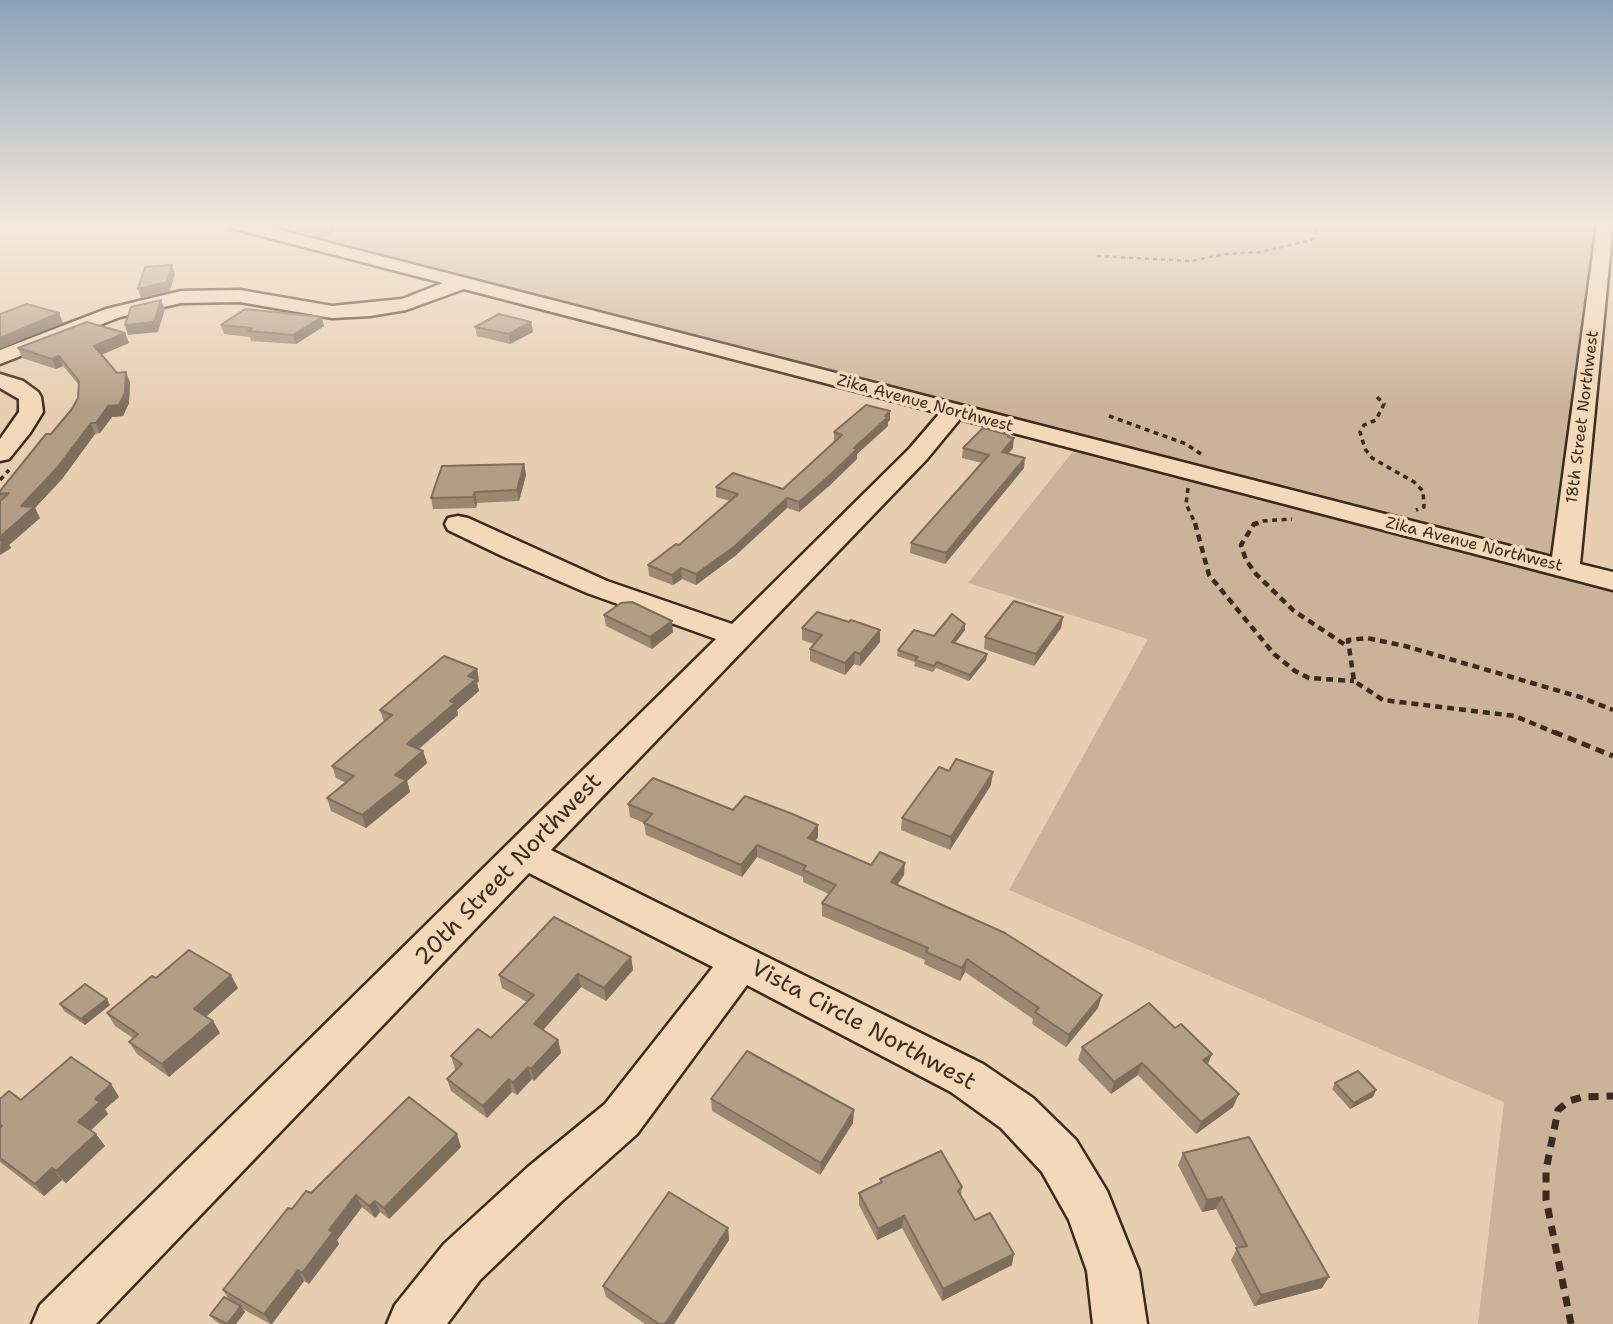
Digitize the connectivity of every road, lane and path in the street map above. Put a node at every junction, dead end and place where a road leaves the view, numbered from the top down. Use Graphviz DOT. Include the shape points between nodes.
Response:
graph roads {
  1 [pos="455,286"];
  2 [pos="473,286"];
  3 [pos="1599,286"];
  4 [pos="0,358"];
  5 [pos="1588,374"];
  6 [pos="1613,379"];
  7 [pos="0,381"];
  8 [pos="954,411"];
  9 [pos="1109,416"];
  10 [pos="8,457"];
  11 [pos="1197,474"];
  12 [pos="0,480"];
  13 [pos="458,524"];
  14 [pos="1566,569"];
  15 [pos="1613,581"];
  16 [pos="737,636"];
  17 [pos="1354,681"];
  18 [pos="1613,710"];
  19 [pos="1613,756"];
  20 [pos="526,854"];
  21 [pos="741,962"];
  22 [pos="1613,1096"];
  23 [pos="59,1324"];
  24 [pos="414,1324"];
  25 [pos="1120,1324"];
  26 [pos="1571,1324"];
  1 -- 4 [label="street" via="406,304 357,311 299,308 240,296 181,297 113,313"];
  2 -- 8 [label="street, Zika Avenue Northwest"];
  3 -- 5 [label="street, 18th Street Northwest"];
  5 -- 6 [label="street"];
  5 -- 14 [label="street, 18th Street Northwest"];
  7 -- 10 [label="street" via="30,397 31,412"];
  8 -- 11 [label="street, Zika Avenue Northwest"];
  8 -- 16 [label="street, 20th Street Northwest" via="918,454"];
  9 -- 11 [label="path" via="1198,451 1206,459"];
  10 -- 12 [label="path"];
  11 -- 14 [label="street, Zika Avenue Northwest"];
  11 -- 17 [label="path" via="1186,493 1186,505 1197,526 1209,575 1274,654 1294,671 1309,678"];
  13 -- 16 [label="street" via="597,587"];
  14 -- 15 [label="street, Zika Avenue Northwest"];
  16 -- 20 [label="street, 20th Street Northwest"];
  17 -- 18 [label="path" via="1348,640 1367,639 1453,660"];
  17 -- 19 [label="path" via="1383,699 1515,716"];
  20 -- 21 [label="street"];
  20 -- 23 [label="street, 20th Street Northwest"];
  21 -- 24 [label="street, Vista Circle Northwest" via="621,1119 462,1262"];
  21 -- 25 [label="street, Vista Circle Northwest" via="967,1078 1017,1113 1059,1156 1090,1208 1113,1271"];
  22 -- 26 [label="path" via="1583,1097 1558,1110 1546,1170 1546,1199"];
}
